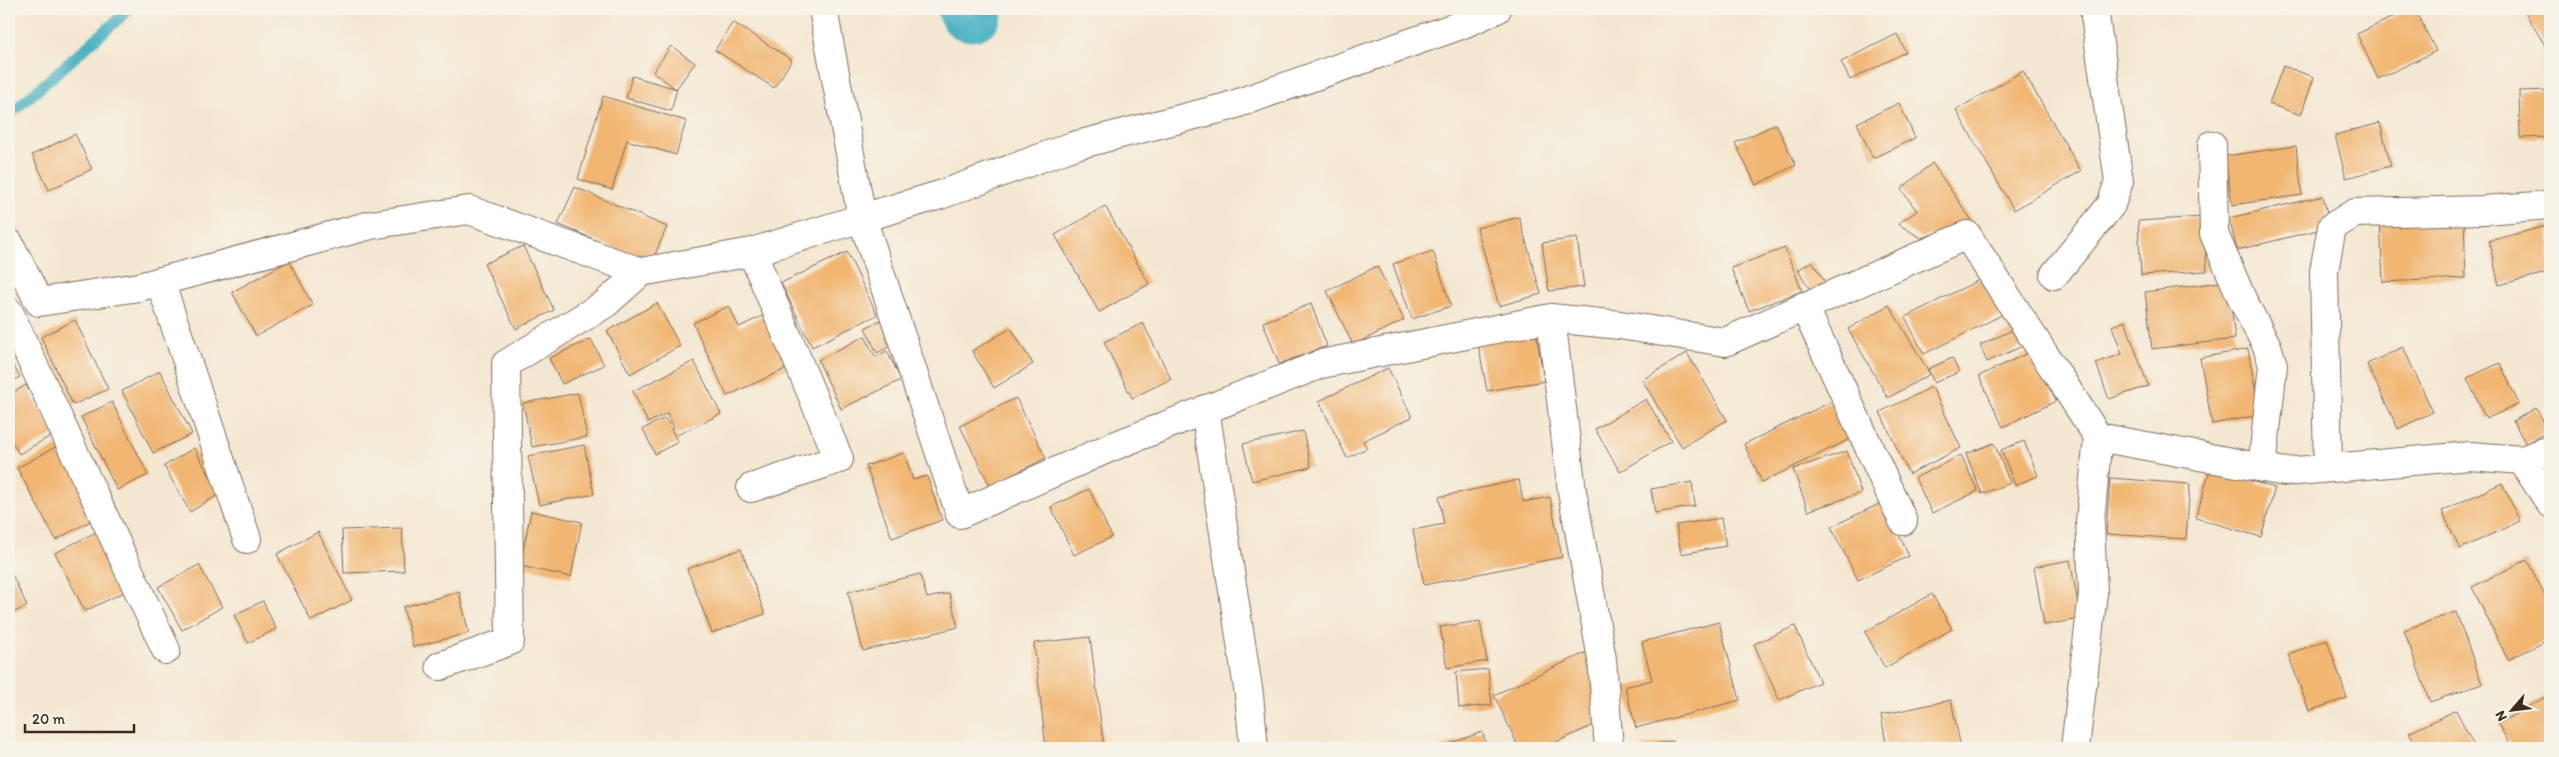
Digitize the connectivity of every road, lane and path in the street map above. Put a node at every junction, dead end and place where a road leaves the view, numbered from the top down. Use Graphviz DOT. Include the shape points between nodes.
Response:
graph roads {
  1 [pos="822,9"];
  2 [pos="1497,9"];
  3 [pos="2094,9"];
  4 [pos="2212,145"];
  5 [pos="2550,205"];
  6 [pos="862,218"];
  7 [pos="9,243"];
  8 [pos="752,252"];
  9 [pos="641,272"];
  10 [pos="2054,275"];
  11 [pos="160,281"];
  12 [pos="39,302"];
  13 [pos="1804,306"];
  14 [pos="9,311"];
  15 [pos="1551,318"];
  16 [pos="1205,409"];
  17 [pos="2098,437"];
  18 [pos="2550,450"];
  19 [pos="2522,460"];
  20 [pos="2262,468"];
  21 [pos="2328,468"];
  22 [pos="751,488"];
  23 [pos="2550,503"];
  24 [pos="1903,521"];
  25 [pos="247,539"];
  26 [pos="166,650"];
  27 [pos="440,666"];
  28 [pos="1254,748"];
  29 [pos="1609,748"];
  30 [pos="2075,748"];
  1 -- 6 [label="street"];
  2 -- 6 [label="street" via="1461,25 1228,107 1073,146 940,195"];
  3 -- 10 [label="street" via="2119,181 2111,205"];
  4 -- 20 [label="street" via="2214,234 2273,365"];
  5 -- 21 [label="street" via="2355,213 2332,227 2324,271"];
  6 -- 8 [label="street"];
  6 -- 16 [label="street" via="960,514"];
  7 -- 12 [label="street"];
  8 -- 9 [label="street"];
  8 -- 22 [label="street" via="839,459"];
  9 -- 11 [label="street" via="469,210 371,225"];
  9 -- 27 [label="street" via="605,304 506,364 510,641"];
  11 -- 12 [label="street"];
  11 -- 25 [label="street"];
  12 -- 14 [label="street"];
  13 -- 15 [label="street" via="1725,342"];
  13 -- 17 [label="street" via="1967,236"];
  13 -- 24 [label="street"];
  14 -- 26 [label="street"];
  15 -- 16 [label="street" via="1321,364"];
  15 -- 29 [label="street" via="1572,491 1602,659"];
  16 -- 28 [label="street" via="1249,695"];
  17 -- 20 [label="street"];
  17 -- 30 [label="street" via="2090,521 2093,593"];
  18 -- 19 [label="street"];
  19 -- 21 [label="street" via="2470,456"];
  19 -- 23 [label="street"];
  20 -- 21 [label="street" via="2285,472"];
}
